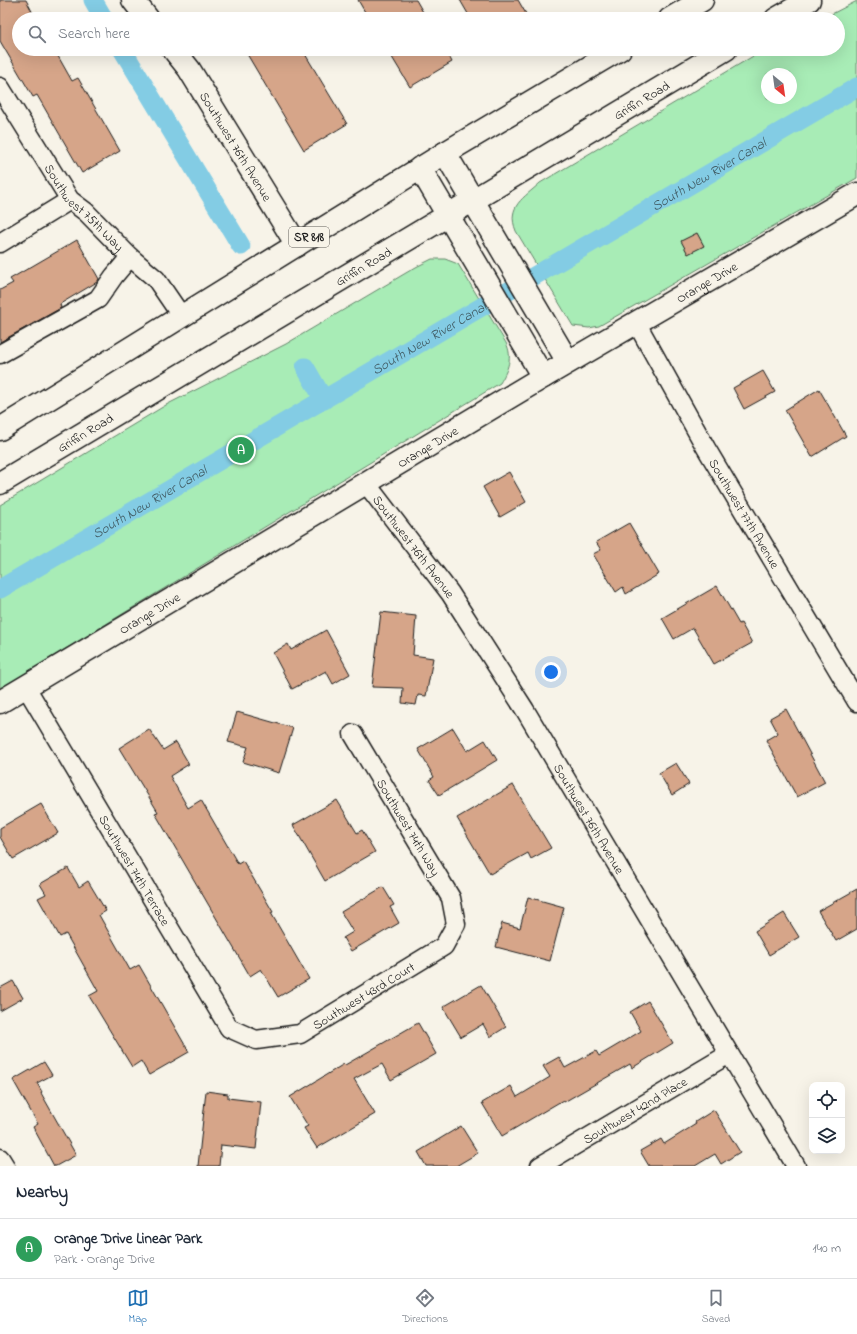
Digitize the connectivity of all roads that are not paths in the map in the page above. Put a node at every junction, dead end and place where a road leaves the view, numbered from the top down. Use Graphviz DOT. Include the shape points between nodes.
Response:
graph roads {
  1 [pos="133,0"];
  2 [pos="702,0"];
  3 [pos="809,0"];
  4 [pos="142,12"];
  5 [pos="682,12"];
  6 [pos="788,12"];
  7 [pos="179,56"];
  8 [pos="608,56"];
  9 [pos="714,56"];
  10 [pos="0,87"];
  11 [pos="445,153"];
  12 [pos="420,168"];
  13 [pos="857,194"];
  14 [pos="70,200"];
  15 [pos="473,200"];
  16 [pos="448,215"];
  17 [pos="0,243"];
  18 [pos="297,245"];
  19 [pos="130,257"];
  20 [pos="182,317"];
  21 [pos="636,322"];
  22 [pos="0,354"];
  23 [pos="568,362"];
  24 [pos="543,377"];
  25 [pos="0,429"];
  26 [pos="365,482"];
  27 [pos="0,483"];
  28 [pos="26,687"];
  29 [pos="0,702"];
  30 [pos="857,702"];
  31 [pos="353,734"];
  32 [pos="456,924"];
  33 [pos="256,1040"];
  34 [pos="729,1054"];
  35 [pos="0,1158"];
  36 [pos="5,1166"];
  37 [pos="540,1166"];
  38 [pos="796,1166"];
  1 -- 4 [label="street"];
  2 -- 5 [label="street"];
  3 -- 6 [label="street"];
  7 -- 18 [label="street, Southwest 76th Avenue"];
  8 -- 11 [label="street, SR 818"];
  9 -- 15 [label="street, Griffin Road"];
  10 -- 14 [label="street, Southwest 75th Way"];
  11 -- 12 [label="street, SR 818"];
  11 -- 15 [label="street"];
  12 -- 16 [label="street"];
  12 -- 18 [label="street, SR 818"];
  13 -- 21 [label="street, Orange Drive"];
  14 -- 17 [label="street"];
  14 -- 19 [label="street, Southwest 75th Way" via="86,212"];
  15 -- 16 [label="street, Griffin Road"];
  15 -- 23 [label="street"];
  16 -- 24 [label="street"];
  16 -- 27 [label="street, Griffin Road"];
  18 -- 20 [label="street, SR 818"];
  19 -- 20 [label="street, Southwest 75th Way" via="156,279"];
  19 -- 22 [label="street" via="98,299"];
  20 -- 25 [label="street, SR 818"];
  21 -- 23 [label="street, Orange Drive"];
  21 -- 30 [label="street, Southwest 77th Avenue" via="706,448"];
  23 -- 24 [label="street, Orange Drive"];
  24 -- 26 [label="street, Orange Drive"];
  26 -- 28 [label="street, Orange Drive"];
  26 -- 34 [label="street, Southwest 76th Avenue" via="450,593 526,710"];
  28 -- 29 [label="street, Orange Drive"];
  28 -- 33 [label="street, Southwest 74th Terrace" via="229,1028"];
  31 -- 32 [label="street, Southwest 74th Way" via="451,898"];
  32 -- 33 [label="street, Southwest 43rd Court" via="444,946 300,1034"];
  34 -- 37 [label="street, Southwest 42nd Place"];
  34 -- 38 [label="street, Southwest 76th Avenue"];
  35 -- 36 [label="street"];
}
